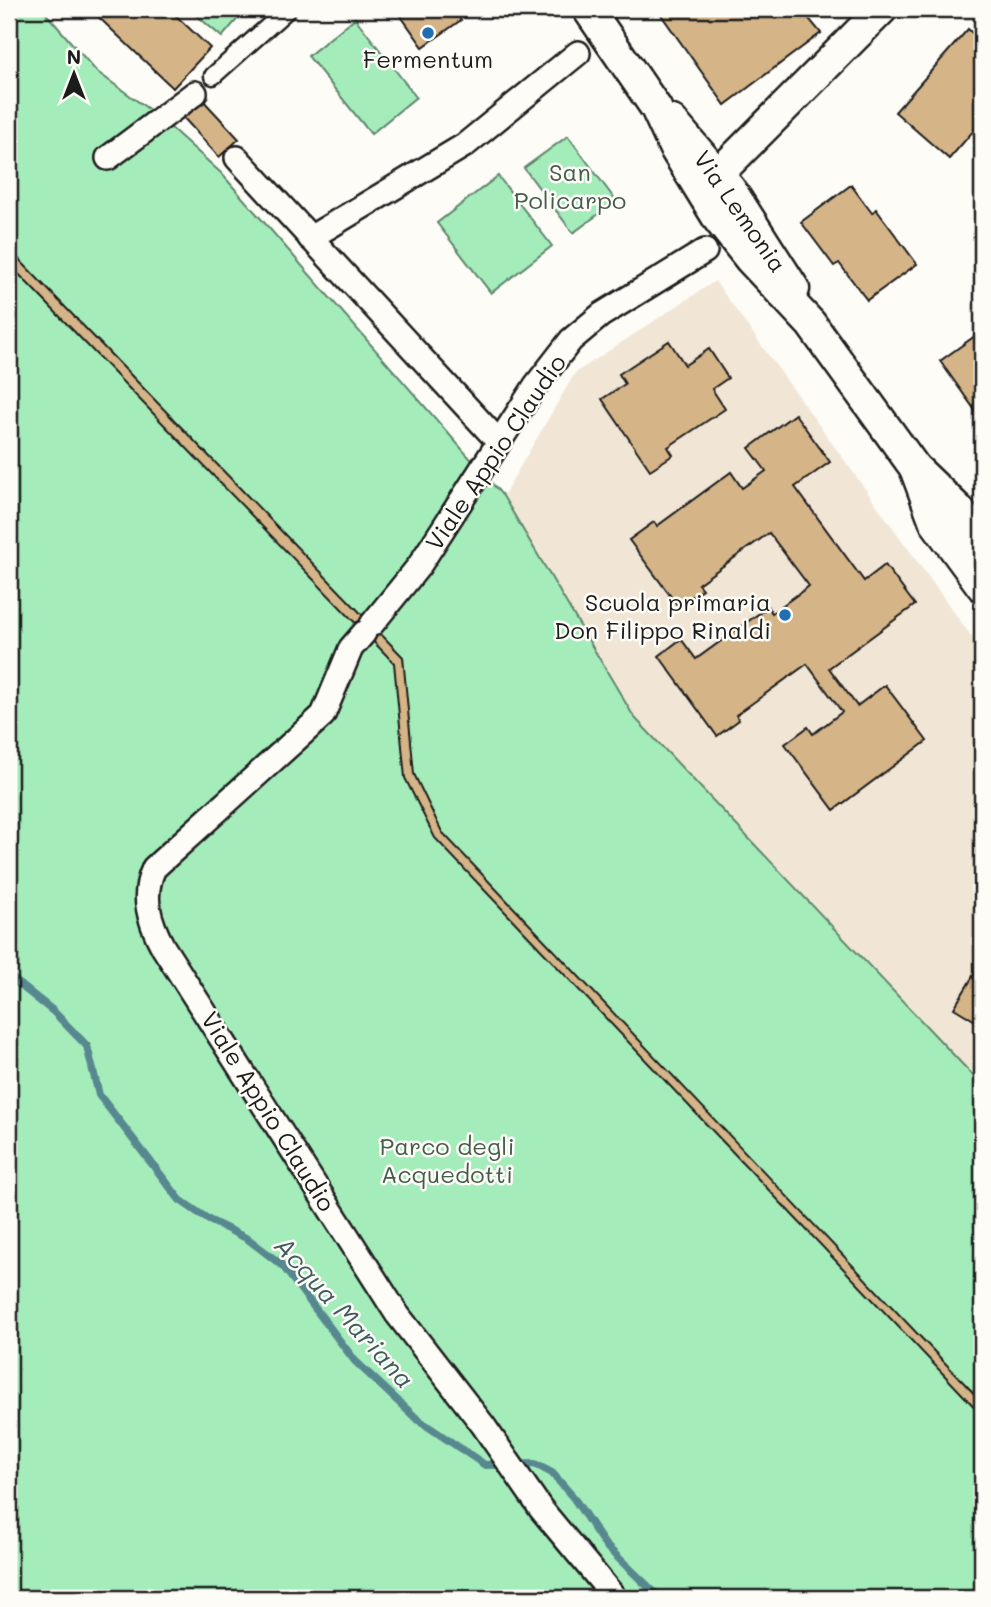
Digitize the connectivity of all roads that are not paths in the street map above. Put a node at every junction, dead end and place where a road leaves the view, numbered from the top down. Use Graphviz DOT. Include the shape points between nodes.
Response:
graph roads {
  1 [pos="288,9"];
  2 [pos="588,9"];
  3 [pos="882,9"];
  4 [pos="578,53"];
  5 [pos="213,76"];
  6 [pos="195,93"];
  7 [pos="656,108"];
  8 [pos="108,158"];
  9 [pos="237,158"];
  10 [pos="719,173"];
  11 [pos="730,213"];
  12 [pos="310,238"];
  13 [pos="705,251"];
  14 [pos="498,441"];
  15 [pos="915,468"];
  16 [pos="982,543"];
  17 [pos="982,586"];
  18 [pos="615,1598"];
  1 -- 5 [label="lane"];
  2 -- 7 [label="street, Via Lemonia"];
  3 -- 10 [label="street"];
  4 -- 12 [label="street" via="465,145"];
  6 -- 8 [label="street"];
  7 -- 10 [label="street, Via Lemonia"];
  7 -- 11 [label="street, Via Lemonia" via="679,155"];
  9 -- 12 [label="street"];
  10 -- 11 [label="street, Via Lemonia"];
  11 -- 15 [label="street, Via Lemonia" via="786,273 811,324"];
  12 -- 14 [label="street"];
  13 -- 14 [label="street, Viale Appio Claudio" via="578,333"];
  14 -- 18 [label="street, Viale Appio Claudio" via="419,566 351,648 323,715 154,869 147,891 148,912 163,947 375,1283 527,1489"];
  15 -- 16 [label="street, Via Lemonia" via="959,510"];
  15 -- 17 [label="street, Via Lemonia" via="935,522"];
}
